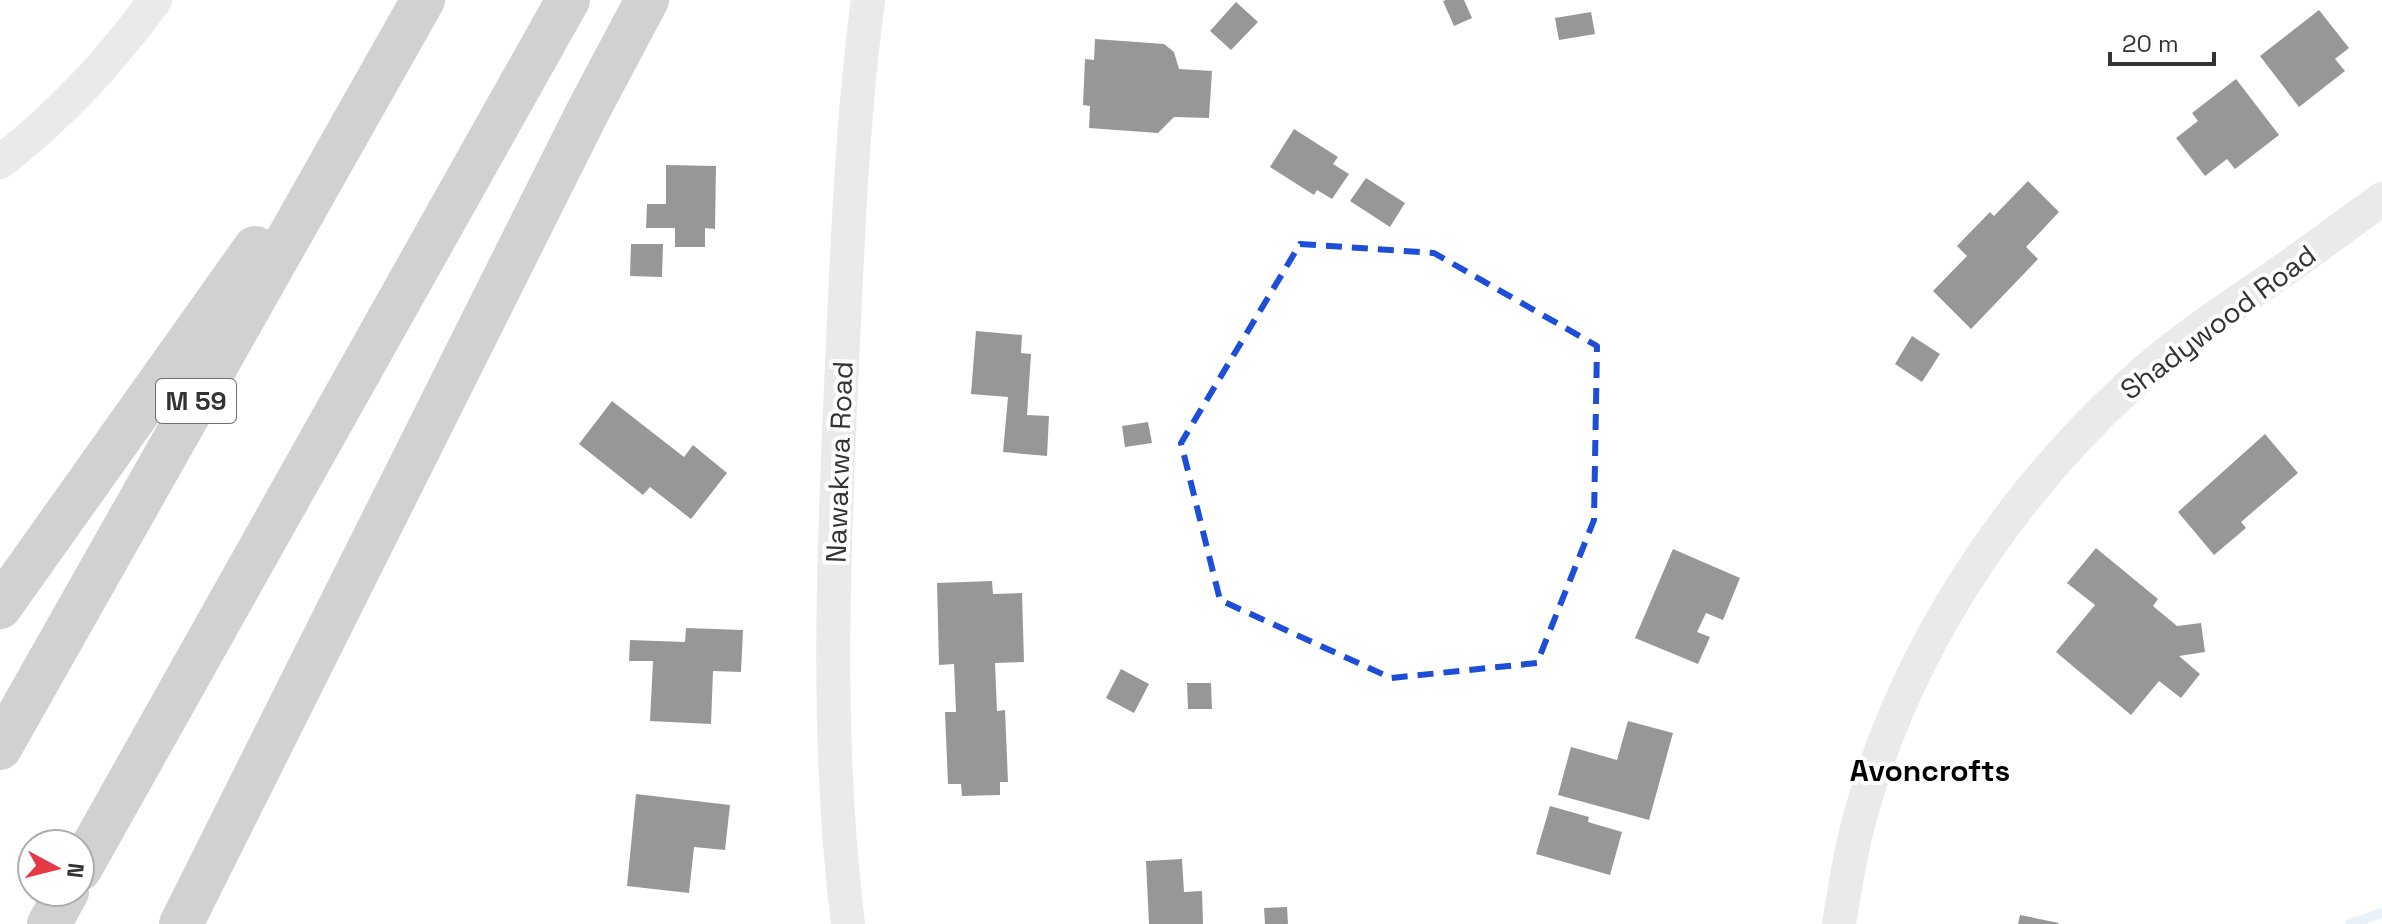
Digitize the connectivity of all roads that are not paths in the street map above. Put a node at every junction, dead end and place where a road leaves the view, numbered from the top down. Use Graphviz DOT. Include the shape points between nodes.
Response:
graph roads {
  1 [pos="155,0"];
  2 [pos="423,0"];
  3 [pos="568,0"];
  4 [pos="647,0"];
  5 [pos="868,0"];
  6 [pos="393,54"];
  7 [pos="0,162"];
  8 [pos="2382,199"];
  9 [pos="0,607"];
  10 [pos="0,748"];
  11 [pos="96,841"];
  12 [pos="181,924"];
  13 [pos="848,924"];
  14 [pos="1839,924"];
  1 -- 7 [label="street" via="74,99"];
  2 -- 6 [label="highway, M 59"];
  3 -- 11 [label="highway"];
  4 -- 12 [label="highway"];
  5 -- 13 [label="street, Nawakwa Road" via="851,188 834,596 833,706"];
  6 -- 9 [label="highway"];
  6 -- 10 [label="highway, M 59"];
  8 -- 14 [label="street, Shadywood Road" via="2130,385 2034,484 1966,582 1911,680 1860,817"];
}
